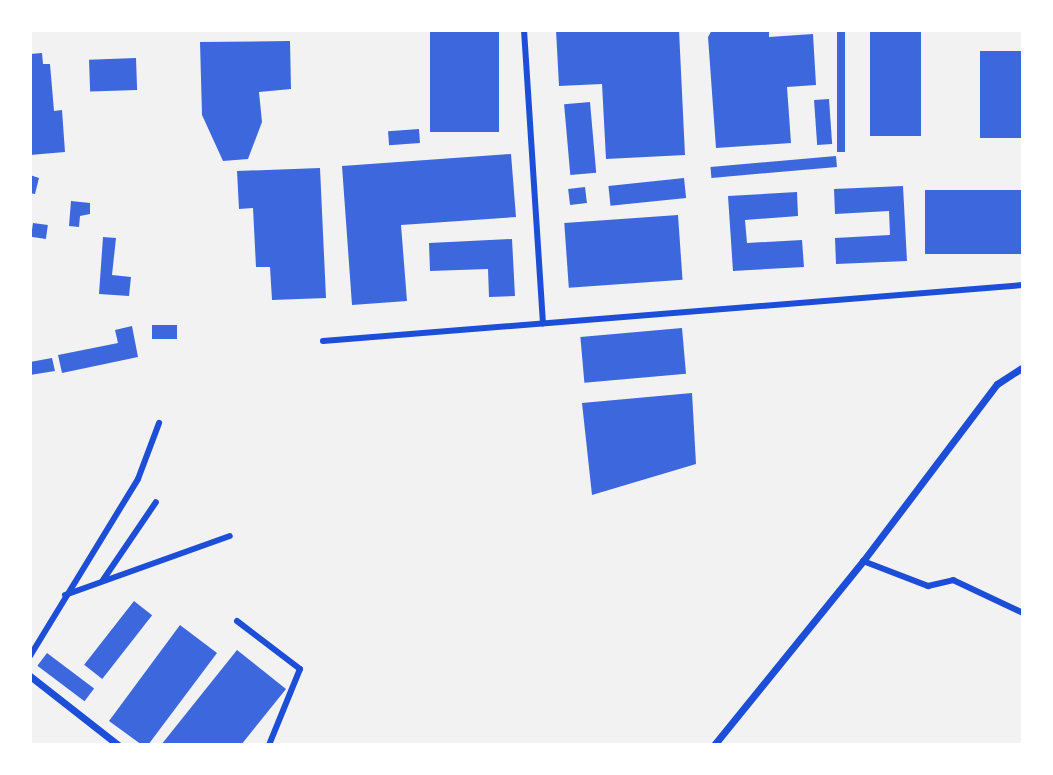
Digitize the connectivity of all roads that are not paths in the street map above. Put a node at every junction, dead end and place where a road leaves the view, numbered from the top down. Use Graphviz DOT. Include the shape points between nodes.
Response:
graph roads {
  1 [pos="524,30"];
  2 [pos="1023,285"];
  3 [pos="543,323"];
  4 [pos="323,341"];
  5 [pos="1023,367"];
  6 [pos="159,423"];
  7 [pos="156,502"];
  8 [pos="230,536"];
  9 [pos="863,561"];
  10 [pos="102,582"];
  11 [pos="65,595"];
  12 [pos="1023,613"];
  13 [pos="237,621"];
  14 [pos="30,656"];
  15 [pos="30,676"];
  16 [pos="118,745"];
  17 [pos="270,745"];
  18 [pos="714,745"];
  1 -- 3 [label="street"];
  2 -- 3 [label="street"];
  3 -- 4 [label="street"];
  5 -- 9 [label="street" via="996,384"];
  6 -- 11 [label="street" via="138,479"];
  7 -- 10 [label="street"];
  8 -- 10 [label="street"];
  9 -- 12 [label="street" via="928,586 953,580"];
  9 -- 18 [label="street"];
  10 -- 11 [label="street"];
  11 -- 14 [label="street"];
  13 -- 17 [label="street" via="300,669"];
  15 -- 16 [label="street"];
}
